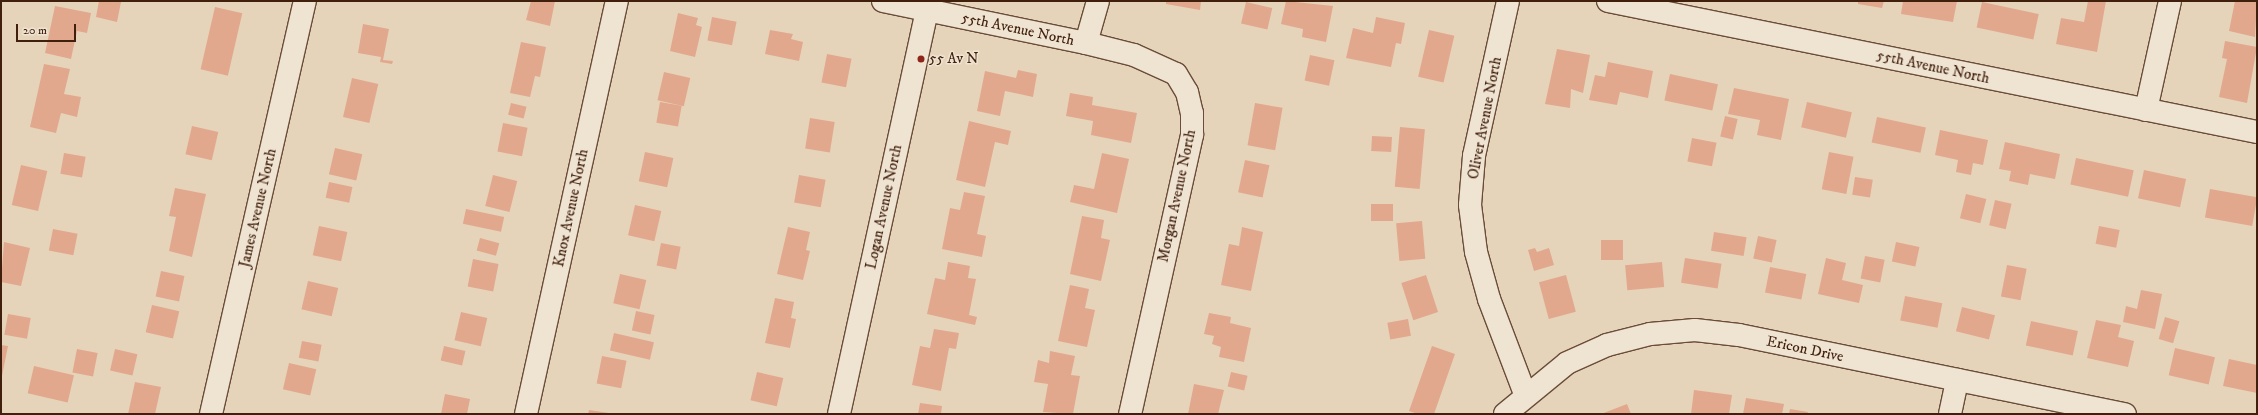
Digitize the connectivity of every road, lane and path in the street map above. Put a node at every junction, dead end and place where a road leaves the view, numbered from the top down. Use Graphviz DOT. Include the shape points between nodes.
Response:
graph roads {
  1 [pos="305,1"];
  2 [pos="617,1"];
  3 [pos="883,1"];
  4 [pos="1098,1"];
  5 [pos="1508,1"];
  6 [pos="1608,1"];
  7 [pos="2170,1"];
  8 [pos="928,5"];
  9 [pos="1086,43"];
  10 [pos="2146,110"];
  11 [pos="2257,132"];
  12 [pos="1957,380"];
  13 [pos="1525,394"];
  14 [pos="211,414"];
  15 [pos="526,414"];
  16 [pos="839,414"];
  17 [pos="1130,414"];
  18 [pos="1505,414"];
  19 [pos="1950,414"];
  20 [pos="2125,414"];
  1 -- 14 [label="street, James Avenue North"];
  2 -- 15 [label="street, Knox Avenue North"];
  3 -- 8 [label="street, 55th Avenue North"];
  4 -- 9 [label="street, 55th Avenue North"];
  5 -- 13 [label="street, Oliver Avenue North" via="1474,156 1470,205 1476,252 1489,299"];
  6 -- 10 [label="street, 55th Avenue North"];
  7 -- 10 [label="street"];
  8 -- 9 [label="street, 55th Avenue North"];
  8 -- 16 [label="street, Logan Avenue North"];
  9 -- 17 [label="street, Morgan Avenue North" via="1134,55 1176,74 1187,92 1192,113 1192,135"];
  10 -- 11 [label="street, 55th Avenue North"];
  12 -- 13 [label="street, Ericon Drive" via="1739,335 1695,330 1650,334 1607,345 1567,363"];
  12 -- 19 [label="street"];
  12 -- 20 [label="street, Ericon Drive"];
  13 -- 18 [label="street, Ericon Drive"];
}
